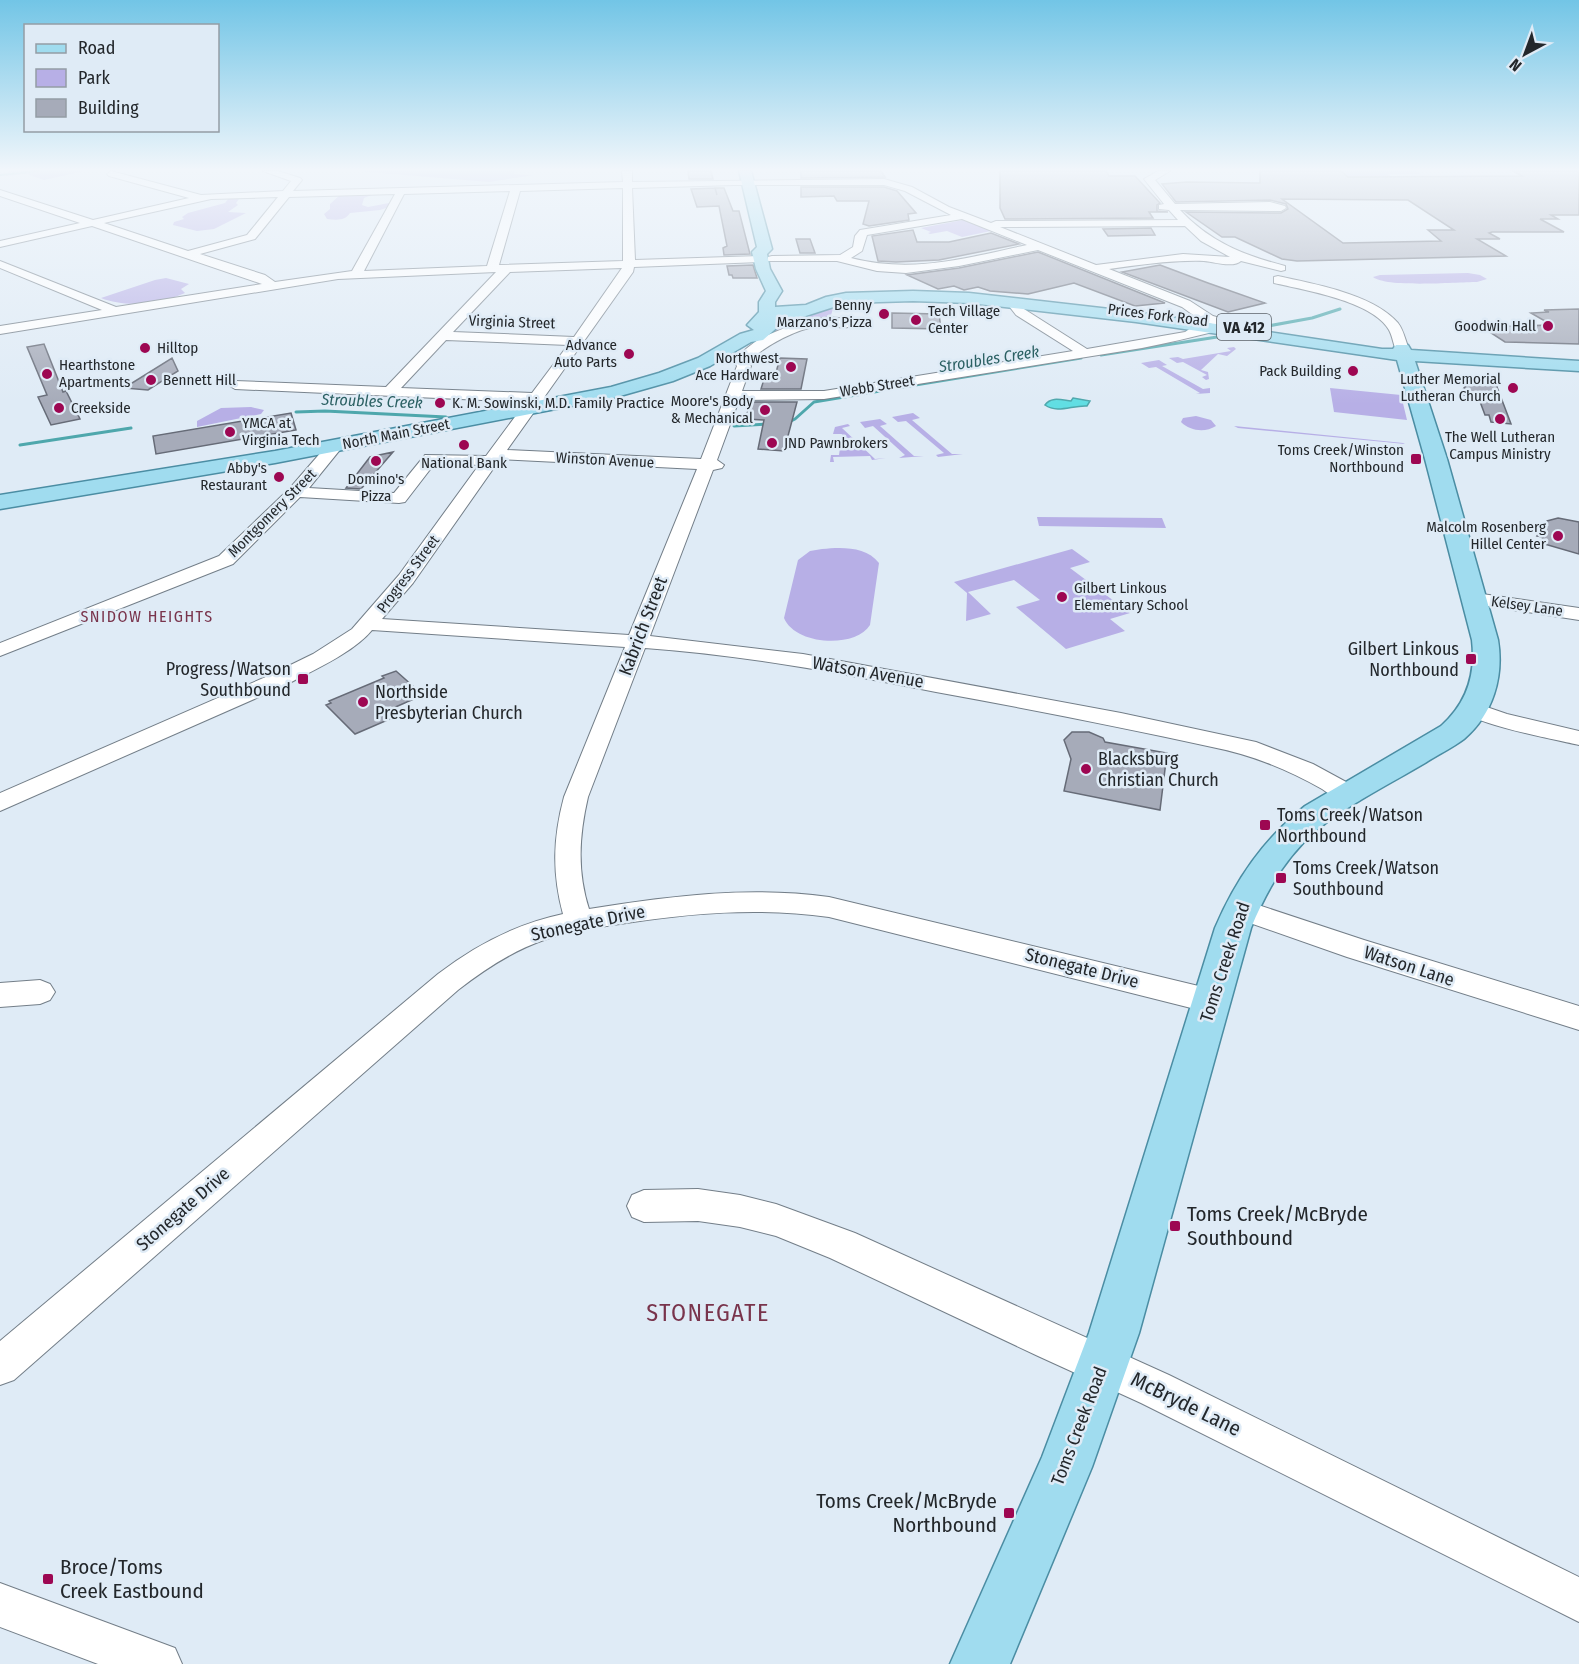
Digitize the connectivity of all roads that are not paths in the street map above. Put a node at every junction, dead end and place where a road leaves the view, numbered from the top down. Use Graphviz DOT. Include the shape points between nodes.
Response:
graph roads {
  1 [pos="172,249"];
  2 [pos="208,249"];
  3 [pos="370,249"];
  4 [pos="498,249"];
  5 [pos="628,249"];
  6 [pos="765,249"];
  7 [pos="858,249"];
  8 [pos="1026,249"];
  9 [pos="1046,249"];
  10 [pos="1215,249"];
  11 [pos="189,254"];
  12 [pos="1222,255"];
  13 [pos="767,258"];
  14 [pos="843,258"];
  15 [pos="628,262"];
  16 [pos="0,264"];
  17 [pos="492,268"];
  18 [pos="507,268"];
  19 [pos="1096,268"];
  20 [pos="356,274"];
  21 [pos="1280,274"];
  22 [pos="271,285"];
  23 [pos="788,288"];
  24 [pos="1341,296"];
  25 [pos="1020,300"];
  26 [pos="769,302"];
  27 [pos="807,302"];
  28 [pos="111,310"];
  29 [pos="1176,320"];
  30 [pos="847,324"];
  31 [pos="1209,324"];
  32 [pos="1394,328"];
  33 [pos="0,330"];
  34 [pos="444,336"];
  35 [pos="746,338"];
  36 [pos="578,341"];
  37 [pos="1085,353"];
  38 [pos="1403,353"];
  39 [pos="1472,354"];
  40 [pos="716,356"];
  41 [pos="1579,359"];
  42 [pos="741,362"];
  43 [pos="1579,366"];
  44 [pos="235,385"];
  45 [pos="390,391"];
  46 [pos="733,396"];
  47 [pos="539,404"];
  48 [pos="335,446"];
  49 [pos="492,458"];
  50 [pos="711,465"];
  51 [pos="296,492"];
  52 [pos="0,502"];
  53 [pos="1474,599"];
  54 [pos="1579,614"];
  55 [pos="369,624"];
  56 [pos="637,642"];
  57 [pos="0,650"];
  58 [pos="1472,709"];
  59 [pos="1579,738"];
  60 [pos="1350,795"];
  61 [pos="0,803"];
  62 [pos="1240,909"];
  63 [pos="579,921"];
  64 [pos="40,992"];
  65 [pos="0,995"];
  66 [pos="1211,1001"];
  67 [pos="1579,1018"];
  68 [pos="644,1206"];
  69 [pos="1102,1365"];
  70 [pos="0,1366"];
  71 [pos="1579,1600"];
  72 [pos="0,1605"];
  73 [pos="159,1664"];
  74 [pos="980,1664"];
  1 -- 11 [label="street"];
  2 -- 11 [label="street"];
  3 -- 20 [label="street"];
  4 -- 17 [label="street"];
  5 -- 15 [label="street, Progress Street"];
  6 -- 13 [label="main road"];
  7 -- 14 [label="street"];
  8 -- 14 [label="street" via="906,270 877,268"];
  9 -- 19 [label="street"];
  10 -- 12 [label="street"];
  11 -- 22 [label="street"];
  12 -- 19 [label="street"];
  12 -- 21 [label="street" via="1250,261"];
  12 -- 21 [label="street" via="1266,278"];
  13 -- 14 [label="street"];
  13 -- 15 [label="street"];
  13 -- 23 [label="main road"];
  13 -- 26 [label="main road" via="763,269 774,289"];
  15 -- 18 [label="street"];
  15 -- 36 [label="street, Progress Street" via="617,288"];
  16 -- 28 [label="street"];
  17 -- 18 [label="street"];
  17 -- 20 [label="street"];
  18 -- 34 [label="street"];
  19 -- 31 [label="street" via="1195,308"];
  20 -- 22 [label="street"];
  21 -- 24 [label="street"];
  21 -- 24 [label="street" via="1298,280 1300,273"];
  22 -- 28 [label="street"];
  24 -- 32 [label="street" via="1383,317"];
  25 -- 27 [label="main road, Prices Fork Road / VA 412" via="858,297"];
  25 -- 27 [label="main road, Prices Fork Road / VA 412" via="942,291 881,290"];
  25 -- 29 [label="main road, Prices Fork Road / VA 412"];
  25 -- 29 [label="main road, Prices Fork Road / VA 412" via="1061,302"];
  25 -- 37 [label="street" via="1015,306 1020,312"];
  26 -- 27 [label="main road" via="779,310"];
  26 -- 35 [label="main road, North Main Street" via="765,315"];
  27 -- 35 [label="main road, North Main Street" via="775,320 757,336"];
  28 -- 33 [label="street"];
  29 -- 31 [label="main road, Prices Fork Road / VA 412"];
  29 -- 31 [label="street"];
  30 -- 42 [label="street" via="825,321 799,327 756,347"];
  31 -- 37 [label="street, Webb Street" via="1189,335"];
  31 -- 38 [label="main road, Prices Fork Road / VA 412" via="1343,349"];
  32 -- 38 [label="street"];
  32 -- 39 [label="main road" via="1427,346"];
  34 -- 36 [label="street, Virginia Street"];
  34 -- 45 [label="street"];
  35 -- 40 [label="main road, North Main Street"];
  36 -- 47 [label="street, Progress Street"];
  37 -- 46 [label="street, Webb Street" via="824,394"];
  38 -- 39 [label="main road, Prices Fork Road / VA 412"];
  38 -- 43 [label="main road, Prices Fork Road / VA 412"];
  38 -- 53 [label="main road, Toms Creek Road"];
  39 -- 41 [label="main road, Prices Fork Road / VA 412"];
  40 -- 42 [label="street"];
  40 -- 47 [label="main road, North Main Street" via="648,383"];
  42 -- 46 [label="street, Kabrich Street" via="744,366"];
  44 -- 45 [label="street"];
  45 -- 47 [label="street"];
  46 -- 50 [label="street, Kabrich Street"];
  47 -- 48 [label="main road, North Main Street"];
  47 -- 49 [label="street, Progress Street"];
  48 -- 51 [label="street, Montgomery Street"];
  48 -- 52 [label="main road, North Main Street"];
  49 -- 50 [label="street, Winston Avenue"];
  49 -- 51 [label="street, Winston Avenue" via="431,458 399,498"];
  49 -- 55 [label="street, Progress Street"];
  50 -- 56 [label="street, Kabrich Street"];
  51 -- 57 [label="street, Montgomery Street" via="243,545 219,563"];
  53 -- 54 [label="street, Kelsey Lane"];
  53 -- 58 [label="main road, Toms Creek Road" via="1488,664 1484,686"];
  55 -- 56 [label="street, Watson Avenue"];
  55 -- 61 [label="street, Progress Street" via="333,650 285,676"];
  56 -- 60 [label="street, Watson Avenue" via="783,657 1188,734 1272,755"];
  56 -- 63 [label="street, Kabrich Street" via="568,823 566,867"];
  58 -- 59 [label="street"];
  58 -- 60 [label="main road, Toms Creek Road" via="1452,733"];
  60 -- 62 [label="main road, Toms Creek Road" via="1316,814 1288,837 1262,869"];
  62 -- 66 [label="main road, Toms Creek Road"];
  62 -- 67 [label="street, Watson Lane"];
  63 -- 66 [label="street, Stonegate Drive" via="746,898 795,901"];
  63 -- 70 [label="street, Stonegate Drive" via="523,936 468,966"];
  64 -- 65 [label="street"];
  66 -- 69 [label="main road, Toms Creek Road"];
  68 -- 69 [label="street, McBryde Lane" via="698,1205 776,1220 842,1245"];
  69 -- 71 [label="street, McBryde Lane"];
  69 -- 74 [label="main road, Toms Creek Road" via="1065,1467"];
  72 -- 73 [label="street"];
}
